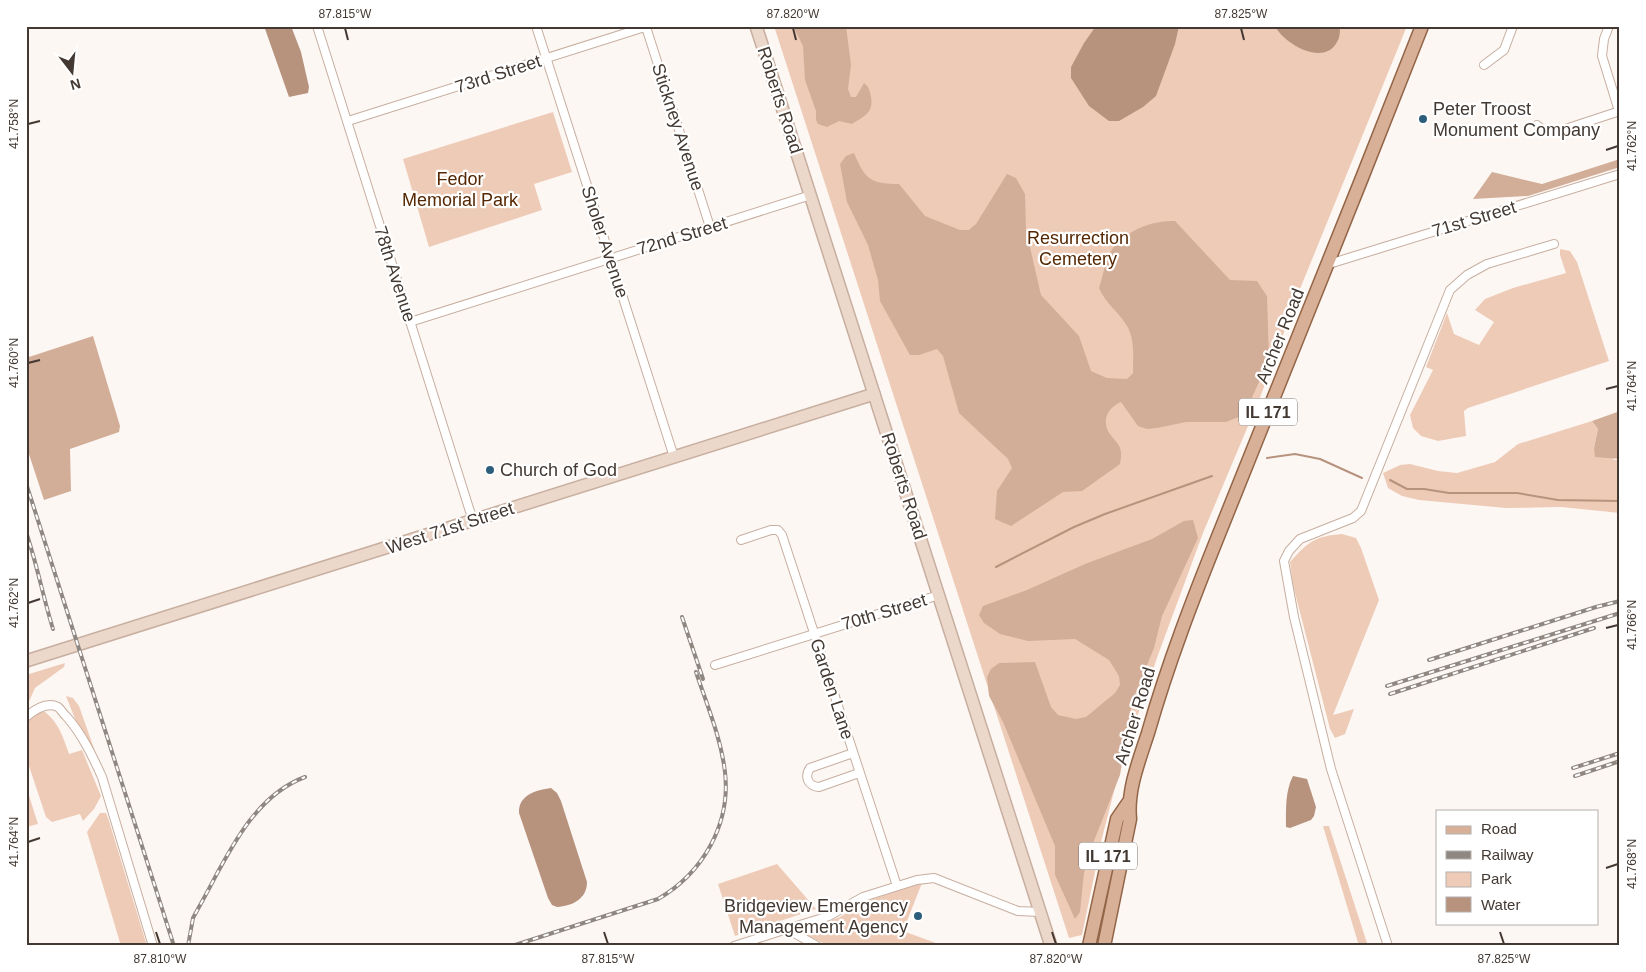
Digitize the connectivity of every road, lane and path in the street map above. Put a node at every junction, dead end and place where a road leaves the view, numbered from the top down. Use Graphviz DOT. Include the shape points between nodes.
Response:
graph roads {
  1 [pos="317,26"];
  2 [pos="536,26"];
  3 [pos="756,26"];
  4 [pos="1422,26"];
  5 [pos="1513,26"];
  6 [pos="1610,26"];
  7 [pos="647,27"];
  8 [pos="546,58"];
  9 [pos="1484,65"];
  10 [pos="1619,111"];
  11 [pos="348,121"];
  12 [pos="1537,125"];
  13 [pos="1620,174"];
  14 [pos="811,195"];
  15 [pos="710,227"];
  16 [pos="1554,244"];
  17 [pos="611,258"];
  18 [pos="1328,264"];
  19 [pos="410,322"];
  20 [pos="874,394"];
  21 [pos="674,457"];
  22 [pos="474,520"];
  23 [pos="741,540"];
  24 [pos="939,595"];
  25 [pos="814,633"];
  26 [pos="26,661"];
  27 [pos="714,665"];
  28 [pos="26,717"];
  29 [pos="853,753"];
  30 [pos="859,774"];
  31 [pos="1128,803"];
  32 [pos="897,886"];
  33 [pos="1040,912"];
  34 [pos="787,929"];
  35 [pos="153,946"];
  36 [pos="734,946"];
  37 [pos="817,946"];
  38 [pos="1051,946"];
  39 [pos="1089,946"];
  40 [pos="1104,946"];
  41 [pos="1388,946"];
  1 -- 11 [label="street, 78th Avenue"];
  2 -- 8 [label="street, Sholer Avenue"];
  3 -- 14 [label="street, Roberts Road"];
  4 -- 18 [label="main road, Archer Road / IL 171"];
  5 -- 9 [label="street" via="1504,50"];
  6 -- 10 [label="street" via="1602,56"];
  7 -- 8 [label="street, 73rd Street"];
  7 -- 15 [label="street, Stickney Avenue"];
  8 -- 11 [label="street, 73rd Street"];
  8 -- 17 [label="street, Sholer Avenue"];
  10 -- 12 [label="street" via="1556,132 1543,130"];
  11 -- 19 [label="street, 78th Avenue"];
  13 -- 18 [label="street, 71st Street"];
  14 -- 15 [label="street, 72nd Street"];
  14 -- 20 [label="street, Roberts Road"];
  15 -- 17 [label="street, 72nd Street"];
  16 -- 41 [label="street" via="1487,264 1450,290 1361,511 1353,518 1300,539 1284,561 1294,617 1331,769"];
  17 -- 19 [label="street, 72nd Street"];
  17 -- 21 [label="street, Sholer Avenue"];
  18 -- 31 [label="main road, Archer Road / IL 171" via="1185,620 1158,697"];
  19 -- 22 [label="street, 78th Avenue"];
  20 -- 21 [label="street, West 71st Street"];
  20 -- 24 [label="street, Roberts Road"];
  21 -- 22 [label="street, West 71st Street"];
  22 -- 26 [label="street, West 71st Street"];
  23 -- 25 [label="street, Garden Lane" via="771,530 778,530 782,535"];
  24 -- 25 [label="street, 70th Street"];
  24 -- 33 [label="street, Roberts Road"];
  25 -- 27 [label="street, 70th Street"];
  25 -- 29 [label="street, Garden Lane"];
  28 -- 35 [label="street" via="47,705 58,707 91,754 102,777"];
  29 -- 30 [label="street, Garden Lane"];
  29 -- 30 [label="street" via="810,768 807,778 813,787 819,787"];
  30 -- 32 [label="street, Garden Lane"];
  31 -- 39 [label="main road, Archer Road / IL 171" via="1116,819"];
  31 -- 40 [label="main road, Archer Road / IL 171" via="1130,820"];
  32 -- 33 [label="street" via="934,878 1018,911"];
  32 -- 34 [label="street" via="856,900 829,916"];
  33 -- 38 [label="street, Roberts Road"];
  34 -- 36 [label="street"];
  34 -- 37 [label="street"];
}
